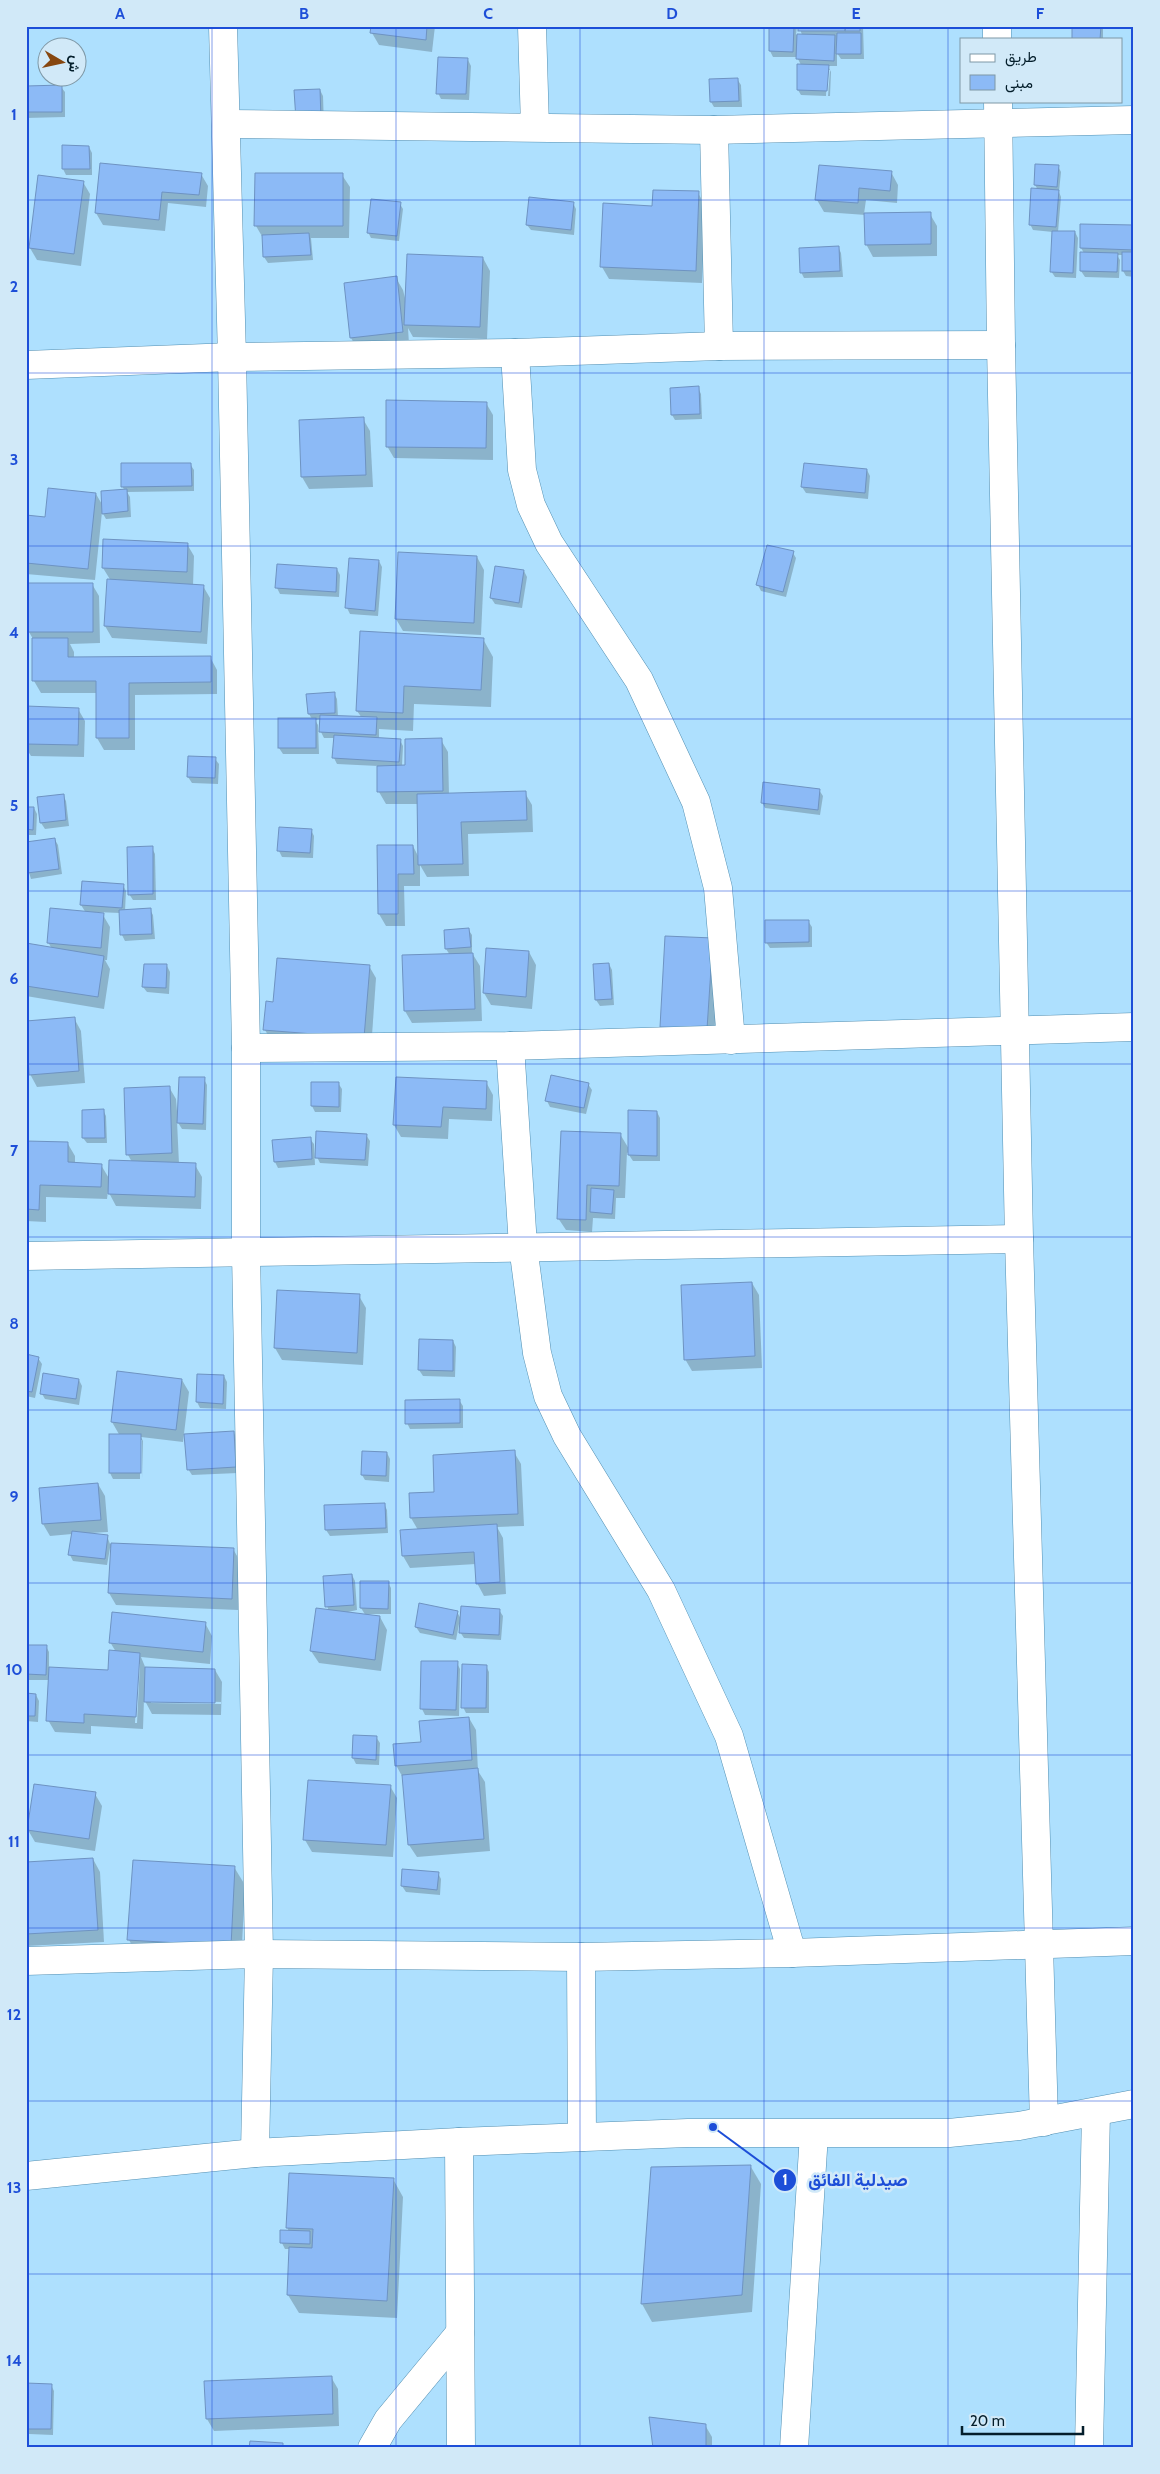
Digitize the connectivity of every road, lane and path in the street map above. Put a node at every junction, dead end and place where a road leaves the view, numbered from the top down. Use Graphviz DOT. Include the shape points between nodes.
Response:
graph roads {
  1 [pos="223,26"];
  2 [pos="532,26"];
  3 [pos="998,112"];
  4 [pos="1134,120"];
  5 [pos="226,124"];
  6 [pos="534,127"];
  7 [pos="714,130"];
  8 [pos="1001,345"];
  9 [pos="719,346"];
  10 [pos="515,353"];
  11 [pos="232,357"];
  12 [pos="26,365"];
  13 [pos="1134,1027"];
  14 [pos="1016,1031"];
  15 [pos="731,1040"];
  16 [pos="510,1046"];
  17 [pos="246,1048"];
  18 [pos="1019,1239"];
  19 [pos="523,1246"];
  20 [pos="246,1252"];
  21 [pos="26,1256"];
  22 [pos="1134,1941"];
  23 [pos="1040,1943"];
  24 [pos="792,1953"];
  25 [pos="259,1954"];
  26 [pos="581,1957"];
  27 [pos="26,1961"];
  28 [pos="1134,2104"];
  29 [pos="1096,2112"];
  30 [pos="1044,2122"];
  31 [pos="814,2134"];
  32 [pos="582,2137"];
  33 [pos="459,2142"];
  34 [pos="255,2153"];
  35 [pos="26,2176"];
  36 [pos="460,2333"];
  37 [pos="372,2448"];
  38 [pos="460,2448"];
  39 [pos="794,2448"];
  40 [pos="1089,2448"];
  1 -- 5 [label="street"];
  2 -- 6 [label="street"];
  3 -- 4 [label="street"];
  3 -- 7 [label="street"];
  3 -- 8 [label="street"];
  5 -- 6 [label="street"];
  5 -- 11 [label="street"];
  6 -- 7 [label="street"];
  7 -- 9 [label="street"];
  8 -- 9 [label="street"];
  8 -- 14 [label="street"];
  9 -- 10 [label="street"];
  10 -- 11 [label="street"];
  10 -- 15 [label="street" via="522,470 531,504 549,543 639,680 696,802 718,888"];
  11 -- 12 [label="street"];
  11 -- 17 [label="street"];
  13 -- 14 [label="street"];
  14 -- 15 [label="street"];
  14 -- 18 [label="street"];
  15 -- 16 [label="street"];
  16 -- 17 [label="street"];
  16 -- 19 [label="street"];
  17 -- 20 [label="street"];
  18 -- 19 [label="street"];
  18 -- 23 [label="street"];
  19 -- 20 [label="street"];
  19 -- 24 [label="street" via="536,1353 548,1396 567,1436 661,1590 730,1736"];
  20 -- 21 [label="street"];
  20 -- 25 [label="street"];
  22 -- 23 [label="street"];
  23 -- 24 [label="street"];
  23 -- 30 [label="street"];
  24 -- 26 [label="street"];
  25 -- 26 [label="street"];
  25 -- 27 [label="street"];
  25 -- 34 [label="street"];
  26 -- 32 [label="street"];
  28 -- 29 [label="street"];
  29 -- 30 [label="street"];
  29 -- 40 [label="street"];
  30 -- 31 [label="street" via="949,2132"];
  31 -- 32 [label="street" via="688,2133"];
  31 -- 39 [label="street"];
  32 -- 33 [label="street"];
  33 -- 34 [label="street"];
  33 -- 36 [label="street"];
  34 -- 35 [label="street"];
  36 -- 37 [label="street" via="388,2420"];
  36 -- 38 [label="street"];
}
